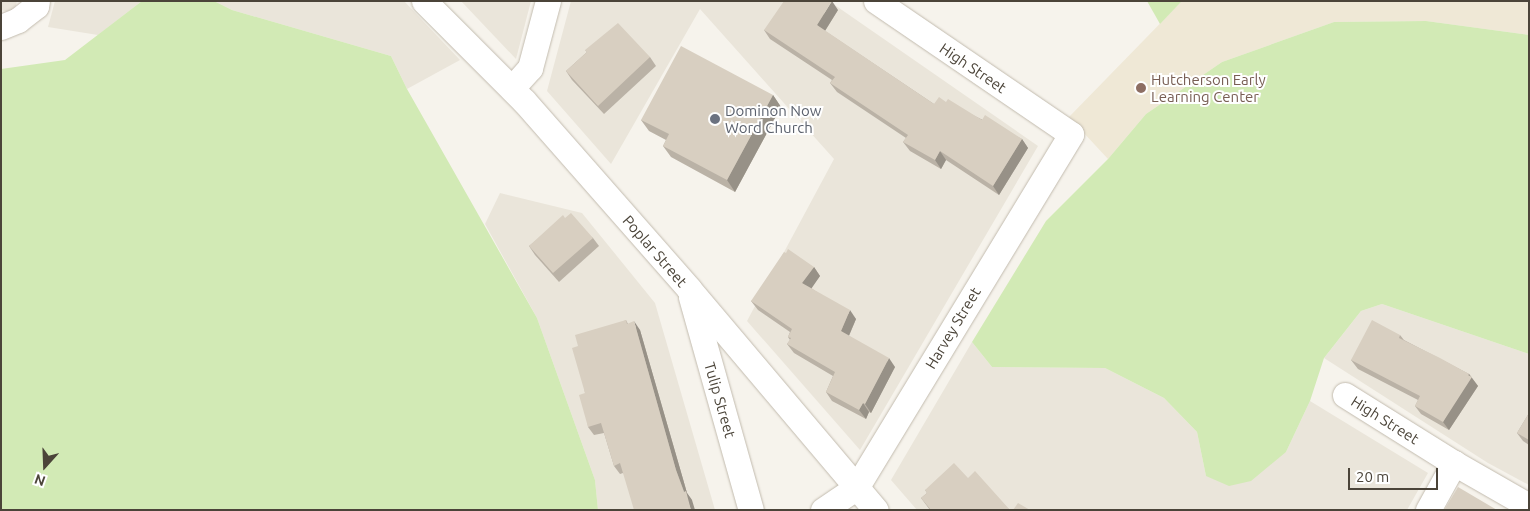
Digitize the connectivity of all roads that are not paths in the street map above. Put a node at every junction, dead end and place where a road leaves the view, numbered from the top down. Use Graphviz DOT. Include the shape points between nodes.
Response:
graph roads {
  1 [pos="424,1"];
  2 [pos="548,1"];
  3 [pos="876,1"];
  4 [pos="37,4"];
  5 [pos="1,27"];
  6 [pos="512,88"];
  7 [pos="1071,134"];
  8 [pos="689,289"];
  9 [pos="1345,395"];
  10 [pos="1454,463"];
  11 [pos="856,488"];
  12 [pos="1529,506"];
  13 [pos="751,510"];
  14 [pos="823,510"];
  15 [pos="876,510"];
  16 [pos="1428,510"];
  1 -- 6 [label="street, Poplar Street"];
  2 -- 6 [label="street" via="530,68"];
  3 -- 7 [label="street, High Street"];
  4 -- 5 [label="street" via="18,20"];
  6 -- 8 [label="street, Poplar Street"];
  7 -- 11 [label="street, Harvey Street"];
  8 -- 11 [label="street, Poplar Street"];
  8 -- 13 [label="street, Tulip Street"];
  9 -- 10 [label="street, High Street"];
  10 -- 12 [label="street, High Street"];
  10 -- 16 [label="street"];
  11 -- 14 [label="street, Harvey Street"];
  11 -- 15 [label="street, Poplar Street"];
}
